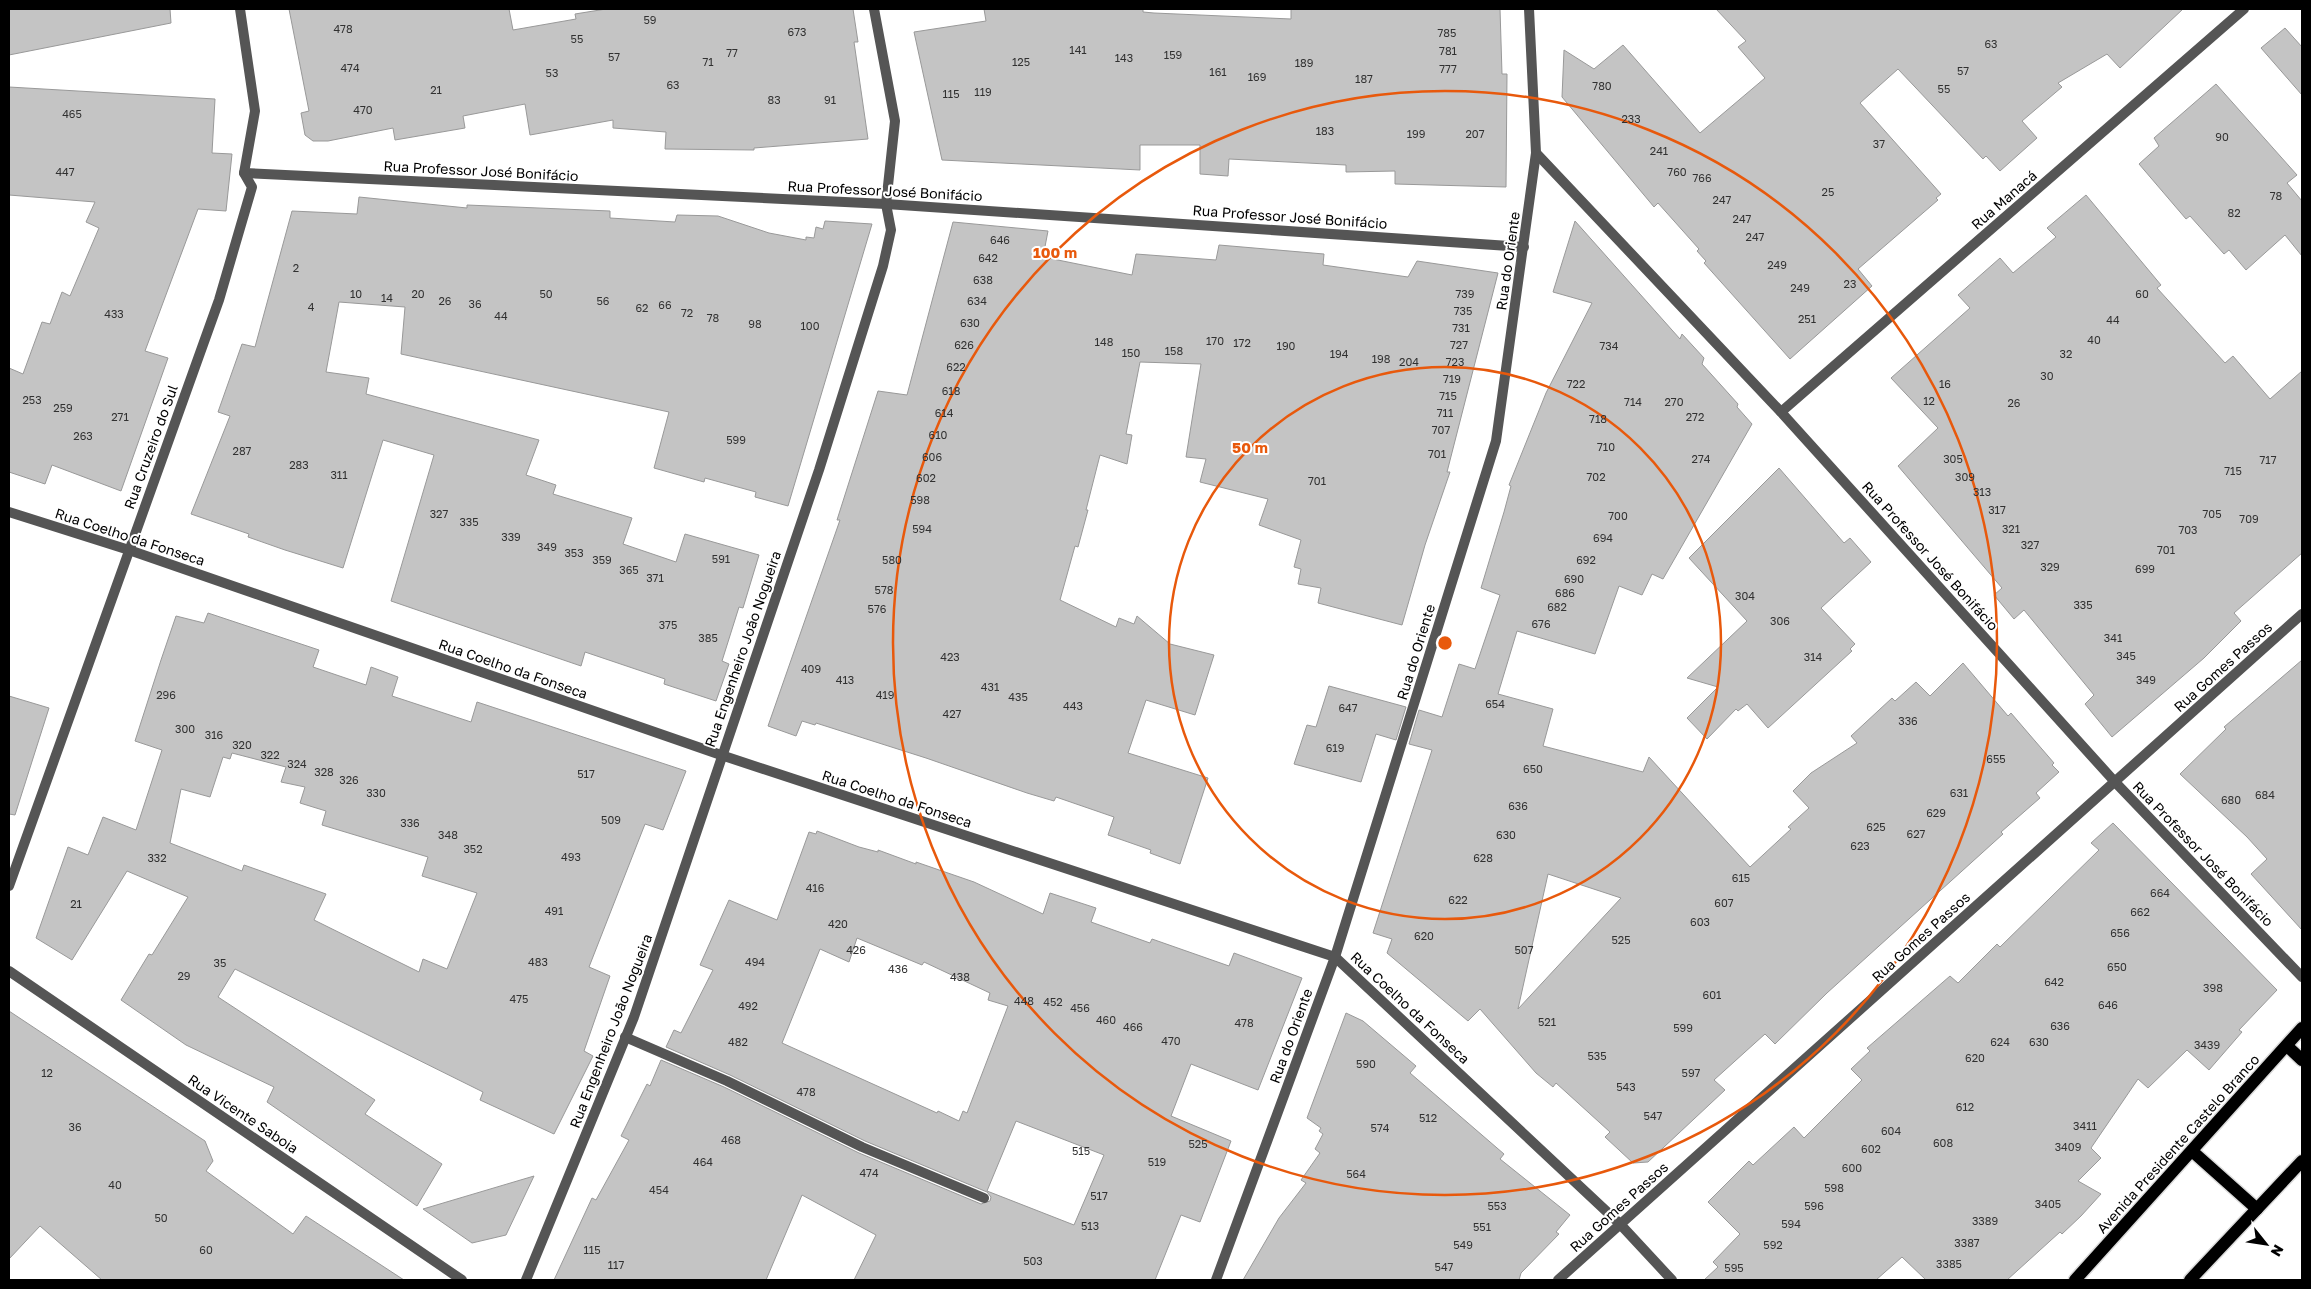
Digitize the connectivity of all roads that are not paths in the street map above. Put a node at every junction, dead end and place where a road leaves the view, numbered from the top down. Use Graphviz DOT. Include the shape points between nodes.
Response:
graph roads {
  1 [pos="240,9"];
  2 [pos="874,9"];
  3 [pos="1529,9"];
  4 [pos="2244,9"];
  5 [pos="1536,154"];
  6 [pos="244,173"];
  7 [pos="886,204"];
  8 [pos="1524,247"];
  9 [pos="1782,412"];
  10 [pos="9,512"];
  11 [pos="129,550"];
  12 [pos="2302,614"];
  13 [pos="721,755"];
  14 [pos="2116,782"];
  15 [pos="9,886"];
  16 [pos="1335,957"];
  17 [pos="9,971"];
  18 [pos="2302,977"];
  19 [pos="2302,1028"];
  20 [pos="625,1037"];
  21 [pos="2287,1046"];
  22 [pos="2302,1060"];
  23 [pos="2192,1151"];
  24 [pos="2302,1161"];
  25 [pos="984,1198"];
  26 [pos="2257,1209"];
  27 [pos="1620,1224"];
  28 [pos="462,1280"];
  29 [pos="526,1280"];
  30 [pos="1216,1280"];
  31 [pos="1558,1280"];
  32 [pos="1672,1280"];
  33 [pos="2075,1280"];
  34 [pos="2190,1280"];
  1 -- 6 [label="street, Rua Cruzeiro do Sul" via="255,111"];
  2 -- 7 [label="street, Rua Engenheiro João Nogueira" via="895,121"];
  3 -- 5 [label="street, Rua do Oriente"];
  4 -- 9 [label="street, Rua Manacá"];
  5 -- 8 [label="street, Rua do Oriente"];
  5 -- 9 [label="street, Rua Professor José Bonifácio"];
  6 -- 7 [label="street, Rua Professor José Bonifácio"];
  6 -- 11 [label="street, Rua Cruzeiro do Sul" via="252,187 244,221"];
  7 -- 8 [label="street, Rua Professor José Bonifácio"];
  7 -- 13 [label="street, Rua Engenheiro João Nogueira" via="891,230 883,266 819,470"];
  8 -- 16 [label="street, Rua do Oriente" via="1496,441"];
  9 -- 14 [label="street, Rua Professor José Bonifácio"];
  10 -- 11 [label="street, Rua Coelho da Fonseca"];
  11 -- 13 [label="street, Rua Coelho da Fonseca"];
  11 -- 15 [label="street, Rua Cruzeiro do Sul"];
  12 -- 14 [label="street, Rua Gomes Passos"];
  13 -- 16 [label="street, Rua Coelho da Fonseca"];
  13 -- 20 [label="street, Rua Engenheiro João Nogueira" via="686,867"];
  14 -- 18 [label="street, Rua Professor José Bonifácio"];
  14 -- 27 [label="street, Rua Gomes Passos"];
  16 -- 27 [label="street, Rua Coelho da Fonseca"];
  16 -- 30 [label="street, Rua do Oriente"];
  17 -- 28 [label="street, Rua Vicente Saboia"];
  19 -- 21 [label="main road, Avenida Presidente Castelo Branco"];
  20 -- 25 [label="street" via="728,1082 862,1147"];
  20 -- 29 [label="street, Rua Engenheiro João Nogueira"];
  21 -- 22 [label="main road"];
  21 -- 23 [label="main road, Avenida Presidente Castelo Branco"];
  23 -- 26 [label="main road"];
  23 -- 33 [label="main road, Avenida Presidente Castelo Branco"];
  24 -- 26 [label="main road"];
  26 -- 34 [label="main road"];
  27 -- 31 [label="street, Rua Gomes Passos"];
  27 -- 32 [label="street, Rua Coelho da Fonseca"];
}
